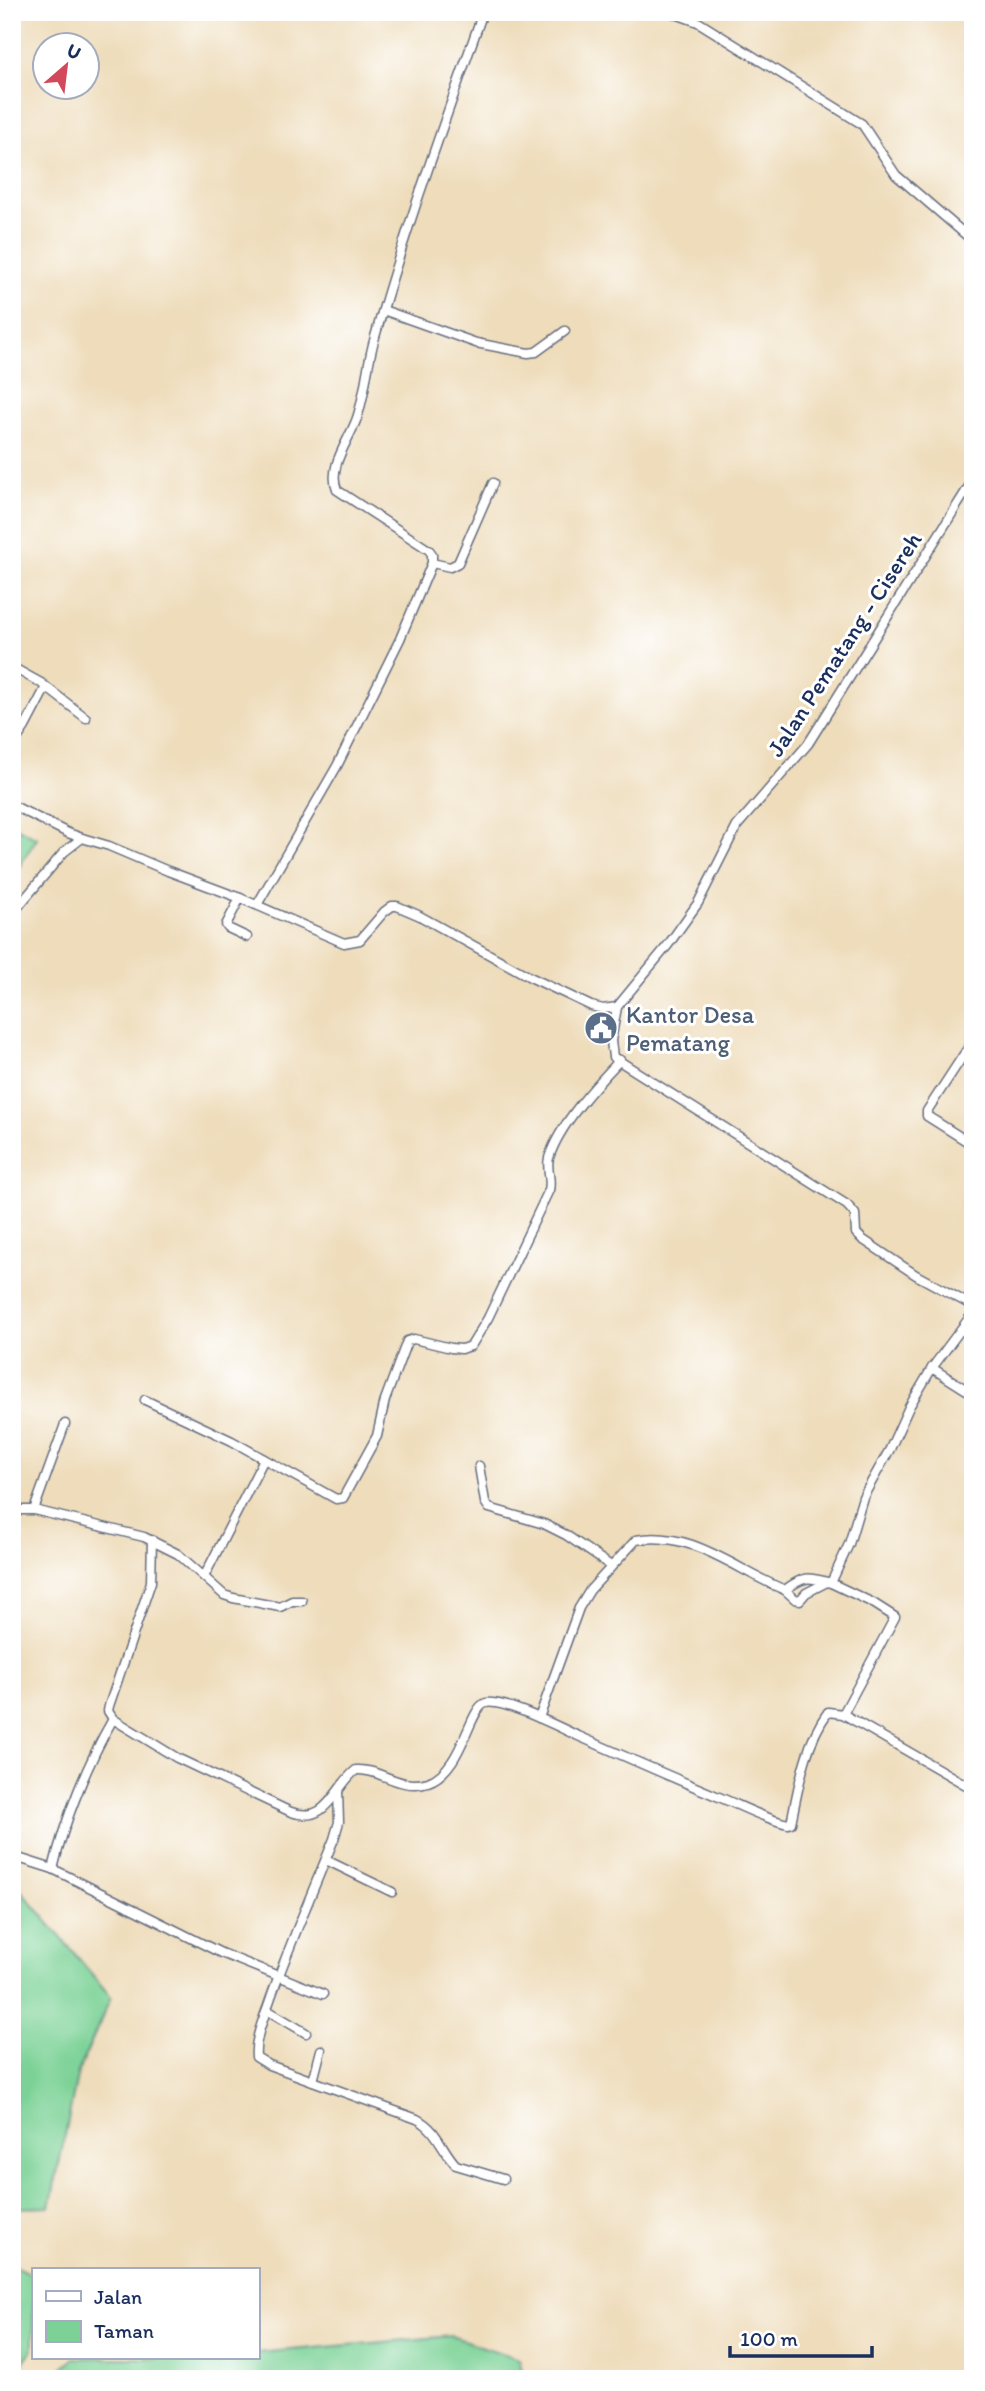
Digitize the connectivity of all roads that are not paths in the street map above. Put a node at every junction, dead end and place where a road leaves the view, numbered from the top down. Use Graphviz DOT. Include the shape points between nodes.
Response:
graph roads {
  1 [pos="483,12"];
  2 [pos="670,12"];
  3 [pos="973,241"];
  4 [pos="383,310"];
  5 [pos="565,331"];
  6 [pos="973,480"];
  7 [pos="493,483"];
  8 [pos="432,563"];
  9 [pos="12,667"];
  10 [pos="46,687"];
  11 [pos="86,718"];
  12 [pos="12,746"];
  13 [pos="12,805"];
  14 [pos="82,838"];
  15 [pos="240,898"];
  16 [pos="257,905"];
  17 [pos="12,915"];
  18 [pos="247,937"];
  19 [pos="617,1007"];
  20 [pos="968,1048"];
  21 [pos="620,1060"];
  22 [pos="973,1145"];
  23 [pos="973,1306"];
  24 [pos="973,1313"];
  25 [pos="961,1329"];
  26 [pos="973,1337"];
  27 [pos="932,1368"];
  28 [pos="973,1394"];
  29 [pos="145,1400"];
  30 [pos="65,1424"];
  31 [pos="264,1459"];
  32 [pos="480,1466"];
  33 [pos="34,1510"];
  34 [pos="12,1519"];
  35 [pos="152,1540"];
  36 [pos="611,1566"];
  37 [pos="204,1577"];
  38 [pos="829,1583"];
  39 [pos="785,1590"];
  40 [pos="302,1601"];
  41 [pos="844,1714"];
  42 [pos="539,1718"];
  43 [pos="113,1719"];
  44 [pos="973,1789"];
  45 [pos="338,1792"];
  46 [pos="12,1856"];
  47 [pos="326,1860"];
  48 [pos="53,1869"];
  49 [pos="392,1892"];
  50 [pos="278,1976"];
  51 [pos="323,1994"];
  52 [pos="267,2010"];
  53 [pos="306,2033"];
  54 [pos="321,2050"];
  55 [pos="313,2081"];
  56 [pos="503,2179"];
  1 -- 4 [label="street"];
  2 -- 3 [label="street" via="698,22 862,124 896,175"];
  4 -- 5 [label="street" via="476,343 528,353"];
  4 -- 8 [label="street" via="358,415 333,480 337,489 429,550"];
  6 -- 19 [label="street, Jalan Pematang - Cisereh" via="808,744 737,826 698,903"];
  7 -- 8 [label="street" via="458,563 454,567"];
  8 -- 16 [label="street" via="337,766"];
  9 -- 10 [label="street"];
  10 -- 11 [label="street"];
  10 -- 12 [label="street"];
  13 -- 14 [label="street"];
  14 -- 15 [label="street"];
  14 -- 17 [label="street" via="64,852"];
  15 -- 16 [label="street"];
  15 -- 18 [label="street" via="226,925"];
  16 -- 19 [label="street" via="344,943 360,940 384,912 397,906 591,1006"];
  19 -- 21 [label="street" via="611,1049"];
  20 -- 22 [label="street" via="927,1116"];
  21 -- 23 [label="street" via="848,1205 862,1239"];
  21 -- 31 [label="street" via="570,1119 550,1156 550,1190 471,1346 461,1349 407,1341 377,1436 343,1498 336,1499"];
  24 -- 25 [label="street"];
  25 -- 26 [label="street"];
  25 -- 27 [label="street"];
  27 -- 28 [label="street"];
  27 -- 38 [label="street" via="863,1497 849,1544"];
  29 -- 31 [label="street"];
  30 -- 33 [label="street"];
  31 -- 37 [label="street"];
  32 -- 36 [label="street" via="489,1508 555,1530"];
  33 -- 34 [label="street" via="19,1510"];
  33 -- 35 [label="street"];
  35 -- 37 [label="street"];
  35 -- 43 [label="street" via="151,1582 108,1706"];
  36 -- 39 [label="street" via="636,1540 678,1541 715,1554"];
  36 -- 42 [label="street" via="579,1608"];
  37 -- 40 [label="street" via="233,1598 280,1607"];
  38 -- 39 [label="street" via="809,1577"];
  38 -- 39 [label="street" via="800,1600"];
  38 -- 41 [label="street" via="895,1617"];
  41 -- 42 [label="street" via="826,1713 788,1825"];
  41 -- 44 [label="street"];
  42 -- 45 [label="street" via="499,1704 483,1704 452,1763 435,1778 401,1783 359,1769"];
  43 -- 45 [label="street" via="177,1758 298,1814 323,1808"];
  43 -- 48 [label="street" via="80,1787"];
  45 -- 47 [label="street" via="339,1822"];
  46 -- 48 [label="street"];
  47 -- 49 [label="street"];
  47 -- 50 [label="street"];
  48 -- 50 [label="street" via="221,1953"];
  50 -- 51 [label="street"];
  50 -- 52 [label="street"];
  52 -- 53 [label="street"];
  52 -- 55 [label="street" via="256,2057"];
  54 -- 55 [label="street"];
  55 -- 56 [label="street" via="417,2119 436,2133 456,2165"];
}
